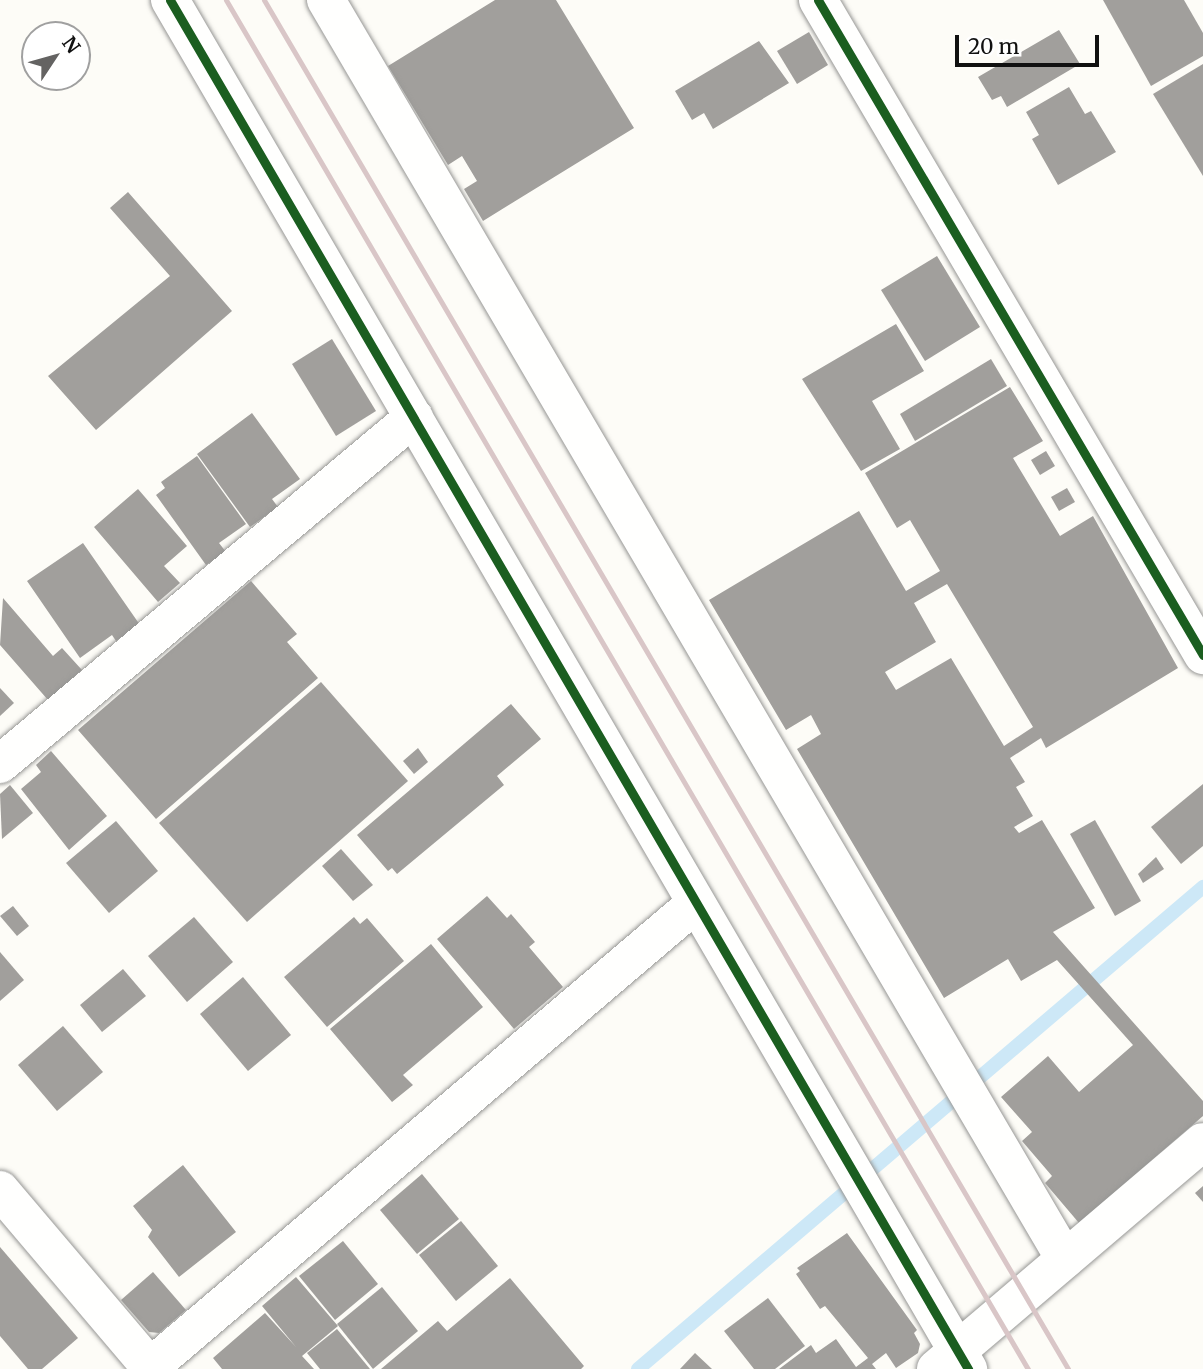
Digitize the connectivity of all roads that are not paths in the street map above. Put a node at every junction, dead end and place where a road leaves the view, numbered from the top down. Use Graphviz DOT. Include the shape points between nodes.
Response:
graph roads {
  1 [pos="170,0"];
  2 [pos="326,0"];
  3 [pos="818,0"];
  4 [pos="414,417"];
  5 [pos="1203,655"];
  6 [pos="0,764"];
  7 [pos="695,904"];
  8 [pos="1203,1142"];
  9 [pos="0,1190"];
  10 [pos="1065,1259"];
  11 [pos="953,1363"];
  12 [pos="150,1368"];
  1 -- 4 [label="street"];
  2 -- 10 [label="street"];
  3 -- 5 [label="street"];
  4 -- 6 [label="street"];
  4 -- 7 [label="street"];
  7 -- 11 [label="street"];
  7 -- 12 [label="street"];
  8 -- 10 [label="street"];
  9 -- 12 [label="street"];
  10 -- 11 [label="street"];
}
